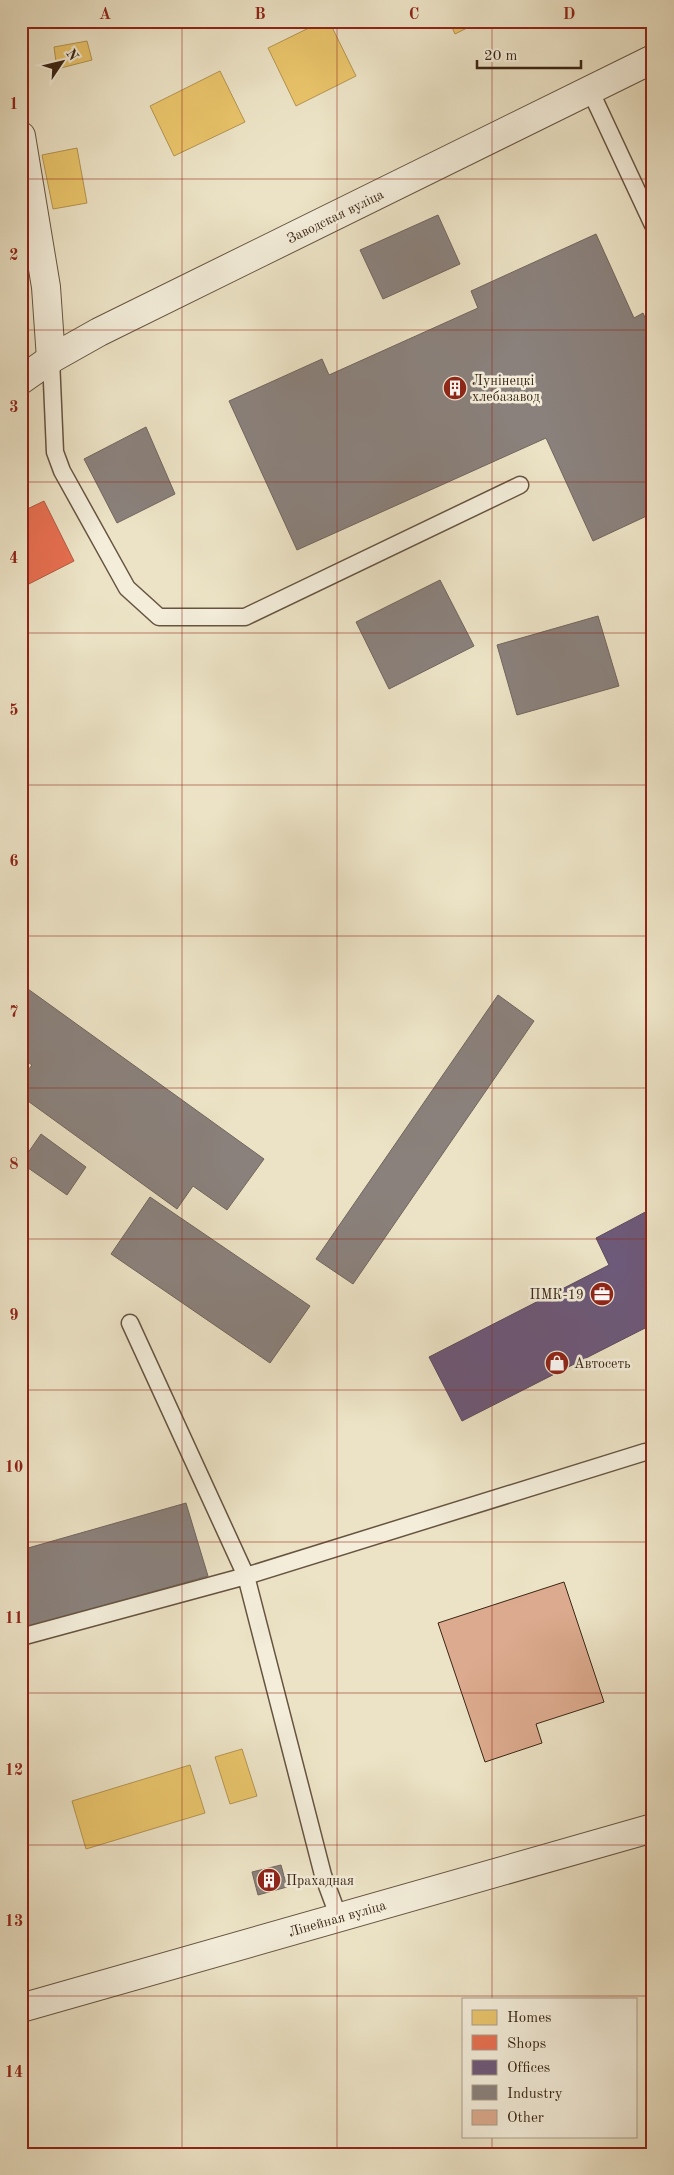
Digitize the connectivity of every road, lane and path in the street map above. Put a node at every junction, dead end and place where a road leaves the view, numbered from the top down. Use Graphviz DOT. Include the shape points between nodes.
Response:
graph roads {
  1 [pos="653,60"];
  2 [pos="590,90"];
  3 [pos="21,136"];
  4 [pos="653,225"];
  5 [pos="50,360"];
  6 [pos="21,380"];
  7 [pos="520,485"];
  8 [pos="130,1323"];
  9 [pos="645,1452"];
  10 [pos="246,1576"];
  11 [pos="21,1637"];
  12 [pos="653,1828"];
  13 [pos="339,1918"];
  14 [pos="21,2008"];
  1 -- 2 [label="street, Заводская вуліца"];
  2 -- 4 [label="lane"];
  2 -- 5 [label="street, Заводская вуліца" via="99,332"];
  3 -- 5 [label="street" via="46,288"];
  5 -- 6 [label="street, Заводская вуліца"];
  5 -- 7 [label="lane" via="55,452 62,471 127,588 159,617 245,617"];
  8 -- 10 [label="lane"];
  9 -- 10 [label="lane"];
  10 -- 11 [label="lane"];
  10 -- 13 [label="lane" via="322,1875"];
  12 -- 13 [label="street, Лінейная вуліца"];
  13 -- 14 [label="street, Лінейная вуліца"];
}
